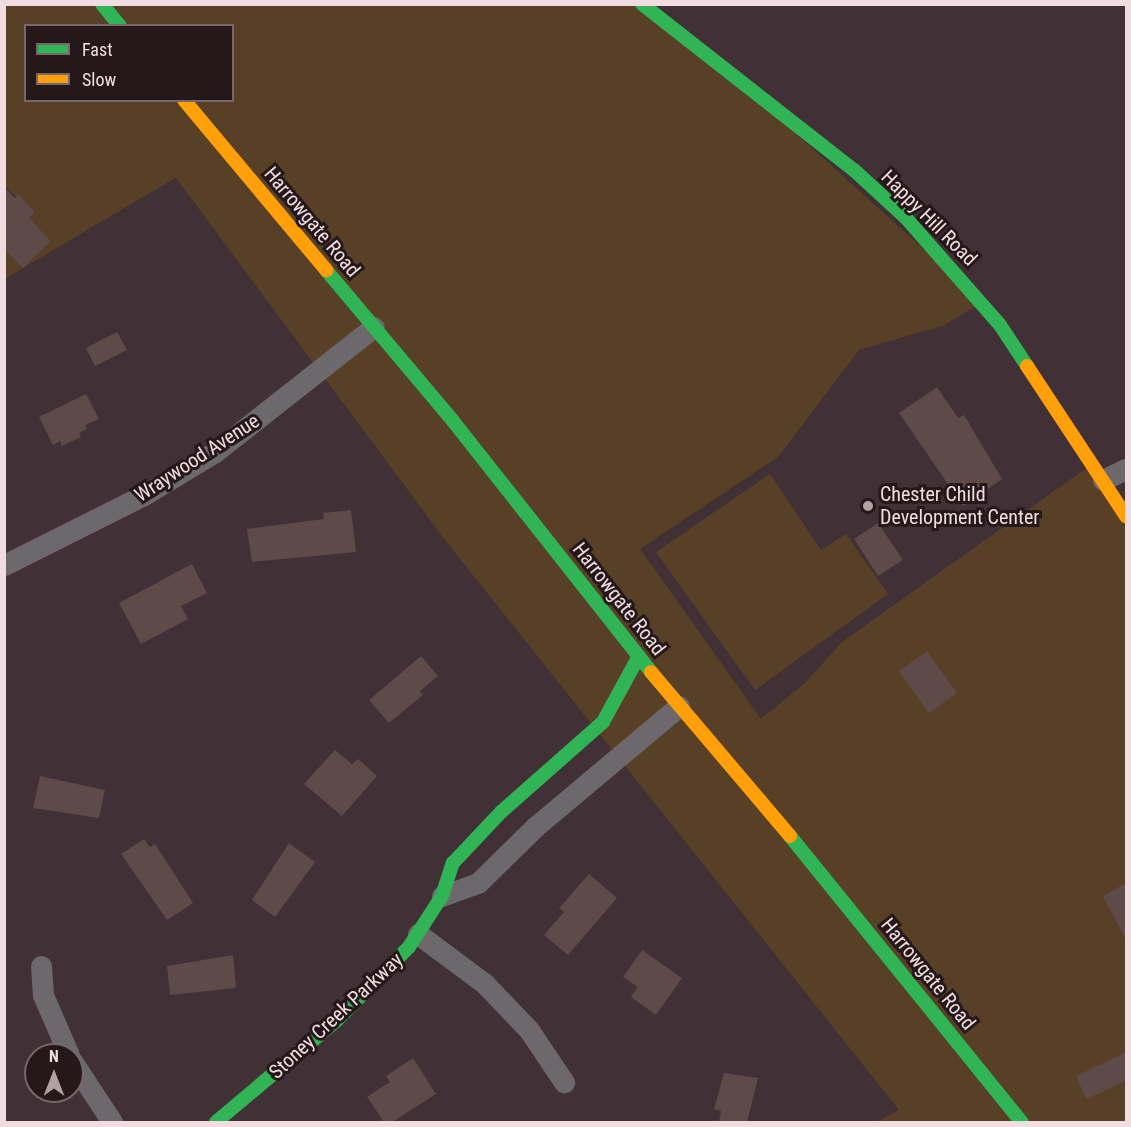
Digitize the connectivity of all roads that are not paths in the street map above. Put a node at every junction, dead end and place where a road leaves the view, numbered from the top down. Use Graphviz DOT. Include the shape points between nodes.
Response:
graph roads {
  1 [pos="102,4"];
  2 [pos="642,4"];
  3 [pos="118,24"];
  4 [pos="186,102"];
  5 [pos="375,327"];
  6 [pos="1126,469"];
  7 [pos="1103,480"];
  8 [pos="1126,516"];
  9 [pos="4,565"];
  10 [pos="639,656"];
  11 [pos="679,706"];
  12 [pos="442,896"];
  13 [pos="418,934"];
  14 [pos="41,966"];
  15 [pos="64,1043"];
  16 [pos="84,1079"];
  17 [pos="564,1082"];
  18 [pos="112,1122"];
  19 [pos="216,1122"];
  20 [pos="1022,1122"];
  1 -- 3 [label="street"];
  2 -- 7 [label="street, Happy Hill Road" via="854,170 906,218 1000,325"];
  4 -- 5 [label="street, Harrowgate Road"];
  5 -- 9 [label="street, Wraywood Avenue" via="215,452 144,495"];
  5 -- 10 [label="street, Harrowgate Road"];
  6 -- 7 [label="street"];
  7 -- 8 [label="street, Happy Hill Road"];
  10 -- 11 [label="street, Harrowgate Road"];
  10 -- 12 [label="street, Stoney Creek Parkway" via="603,722 501,812 453,863"];
  11 -- 12 [label="street" via="535,827 477,883"];
  11 -- 20 [label="street, Harrowgate Road" via="820,871"];
  12 -- 13 [label="street, Stoney Creek Parkway"];
  13 -- 17 [label="street" via="485,984 529,1030"];
  13 -- 19 [label="street, Stoney Creek Parkway" via="337,1020"];
  14 -- 15 [label="street" via="43,995"];
  16 -- 18 [label="street"];
}
